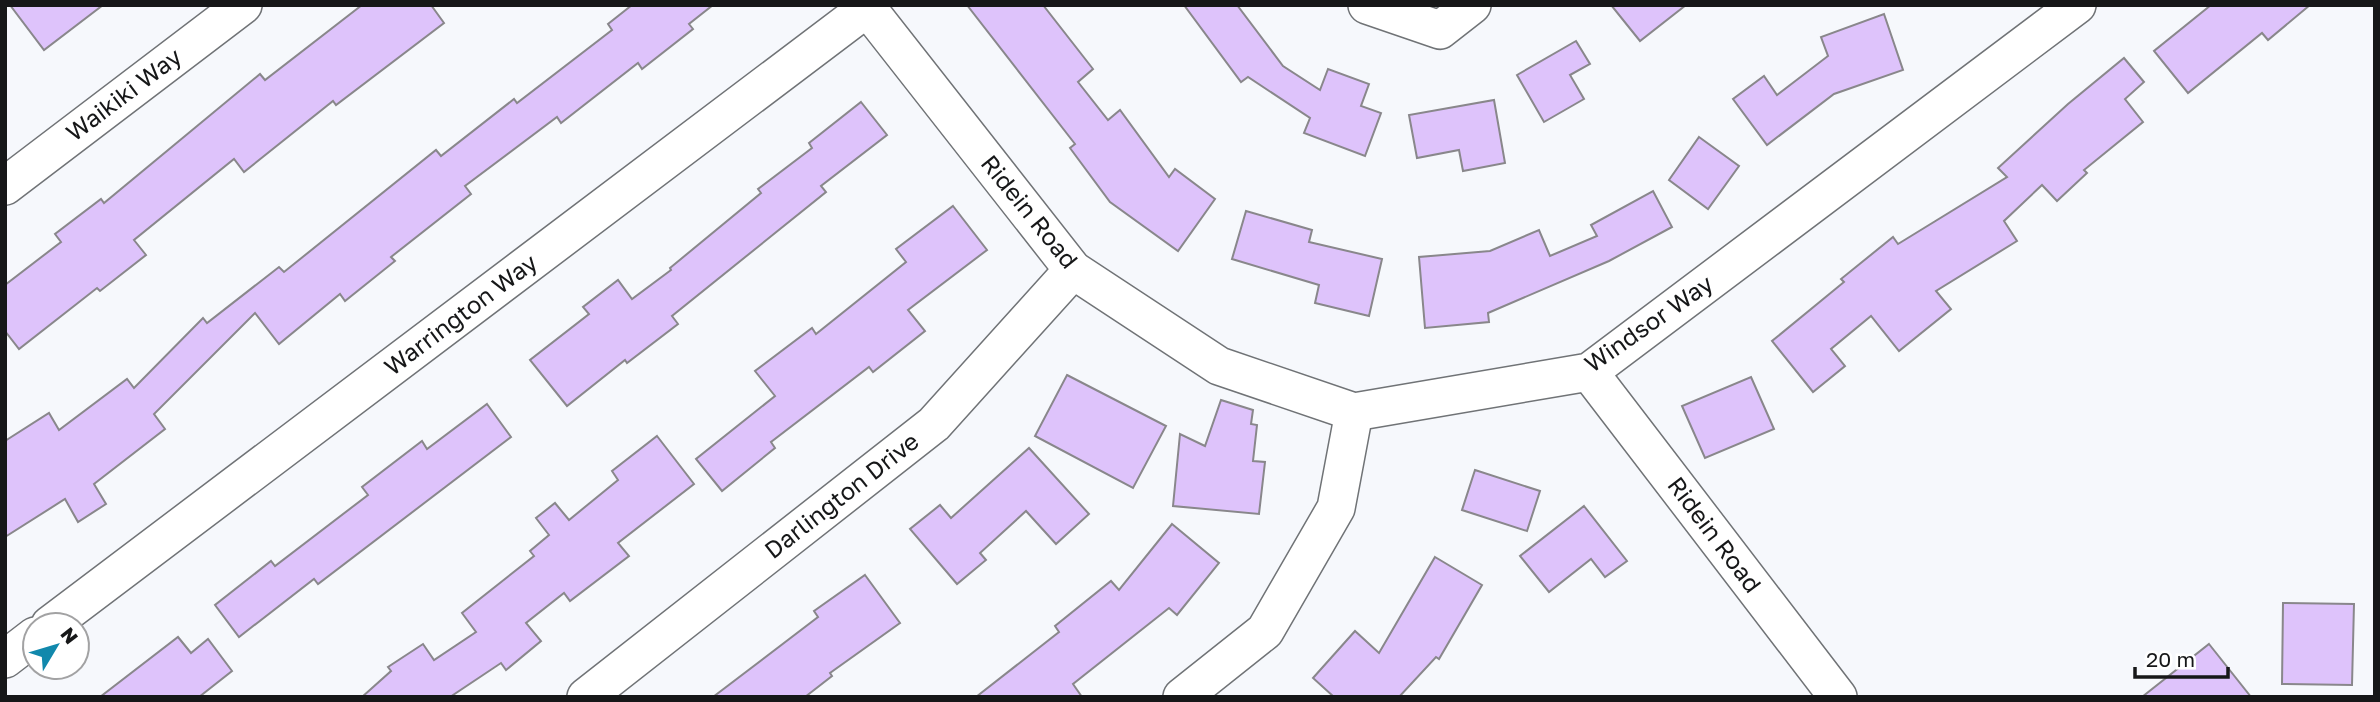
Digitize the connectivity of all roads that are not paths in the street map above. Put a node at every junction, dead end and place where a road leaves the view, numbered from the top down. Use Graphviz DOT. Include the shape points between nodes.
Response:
graph roads {
  1 [pos="243,5"];
  2 [pos="1367,5"];
  3 [pos="1472,5"];
  4 [pos="2077,5"];
  5 [pos="868,6"];
  6 [pos="5,186"];
  7 [pos="1073,270"];
  8 [pos="1589,372"];
  9 [pos="1354,412"];
  10 [pos="69,611"];
  11 [pos="21,647"];
  12 [pos="5,659"];
  13 [pos="586,697"];
  14 [pos="1182,697"];
  15 [pos="1838,697"];
  1 -- 6 [label="street, Waikiki Way"];
  2 -- 3 [label="street" via="1440,30"];
  4 -- 8 [label="street, Windsor Way"];
  5 -- 7 [label="street, Ridein Road"];
  5 -- 10 [label="street, Warrington Way"];
  7 -- 9 [label="street, Ridein Road" via="1219,366"];
  7 -- 13 [label="street, Darlington Drive" via="934,424"];
  8 -- 9 [label="street, Windsor Way"];
  8 -- 15 [label="street, Ridein Road"];
  9 -- 14 [label="street" via="1336,508 1265,631"];
  11 -- 12 [label="street"];
}
